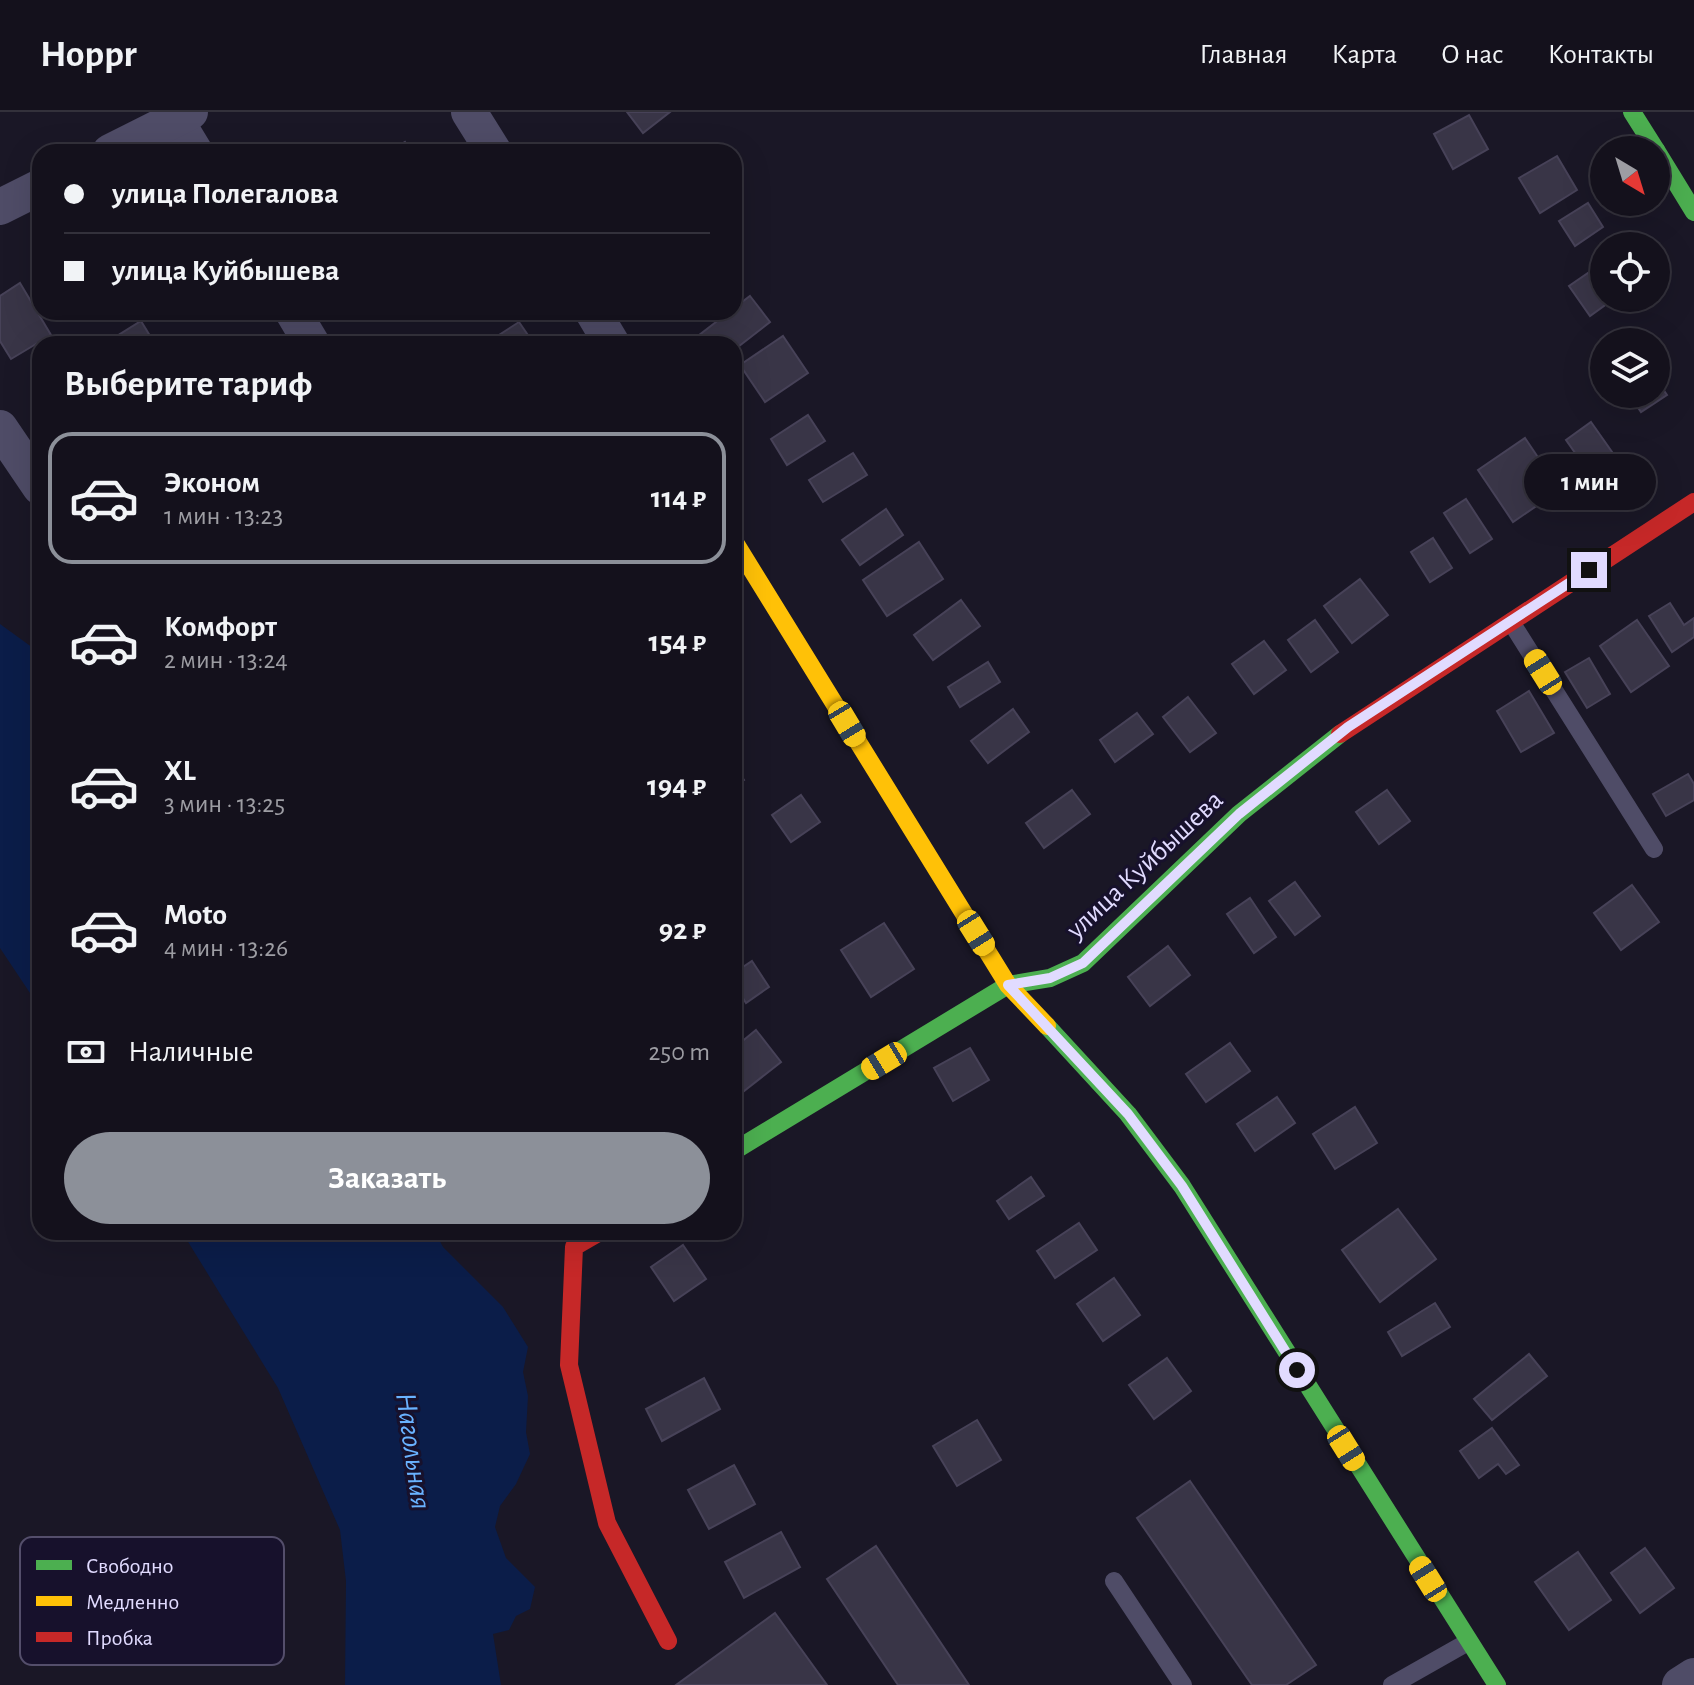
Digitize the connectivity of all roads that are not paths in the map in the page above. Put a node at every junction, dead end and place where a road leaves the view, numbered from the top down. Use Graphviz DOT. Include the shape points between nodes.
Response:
graph roads {
  1 [pos="469,112"];
  2 [pos="1632,112"];
  3 [pos="182,116"];
  4 [pos="1647,136"];
  5 [pos="126,144"];
  6 [pos="192,144"];
  7 [pos="489,144"];
  8 [pos="1670,173"];
  9 [pos="32,191"];
  10 [pos="0,207"];
  11 [pos="1694,212"];
  12 [pos="0,428"];
  13 [pos="32,475"];
  14 [pos="1694,502"];
  15 [pos="742,554"];
  16 [pos="1511,622"];
  17 [pos="1654,849"];
  18 [pos="1008,985"];
  19 [pos="742,1146"];
  20 [pos="586,1240"];
  21 [pos="1114,1581"];
  22 [pos="668,1641"];
  23 [pos="1468,1642"];
  24 [pos="1694,1676"];
  25 [pos="1183,1685"];
  26 [pos="1392,1685"];
  27 [pos="1497,1685"];
  28 [pos="1680,1685"];
  1 -- 7 [label="street"];
  2 -- 4 [label="street"];
  3 -- 5 [label="street"];
  3 -- 6 [label="street"];
  8 -- 11 [label="street"];
  9 -- 10 [label="street"];
  12 -- 13 [label="street"];
  14 -- 16 [label="street, улица Куйбышева"];
  15 -- 18 [label="street"];
  16 -- 17 [label="lane"];
  16 -- 18 [label="street, улица Куйбышева" via="1336,736 1239,814 1083,963 1050,978"];
  18 -- 19 [label="street, улица Куйбышева"];
  18 -- 23 [label="street" via="1128,1114 1182,1186"];
  20 -- 22 [label="street" via="574,1247 569,1365 607,1523"];
  21 -- 25 [label="lane"];
  23 -- 26 [label="lane"];
  23 -- 27 [label="street"];
  24 -- 28 [label="street"];
}
